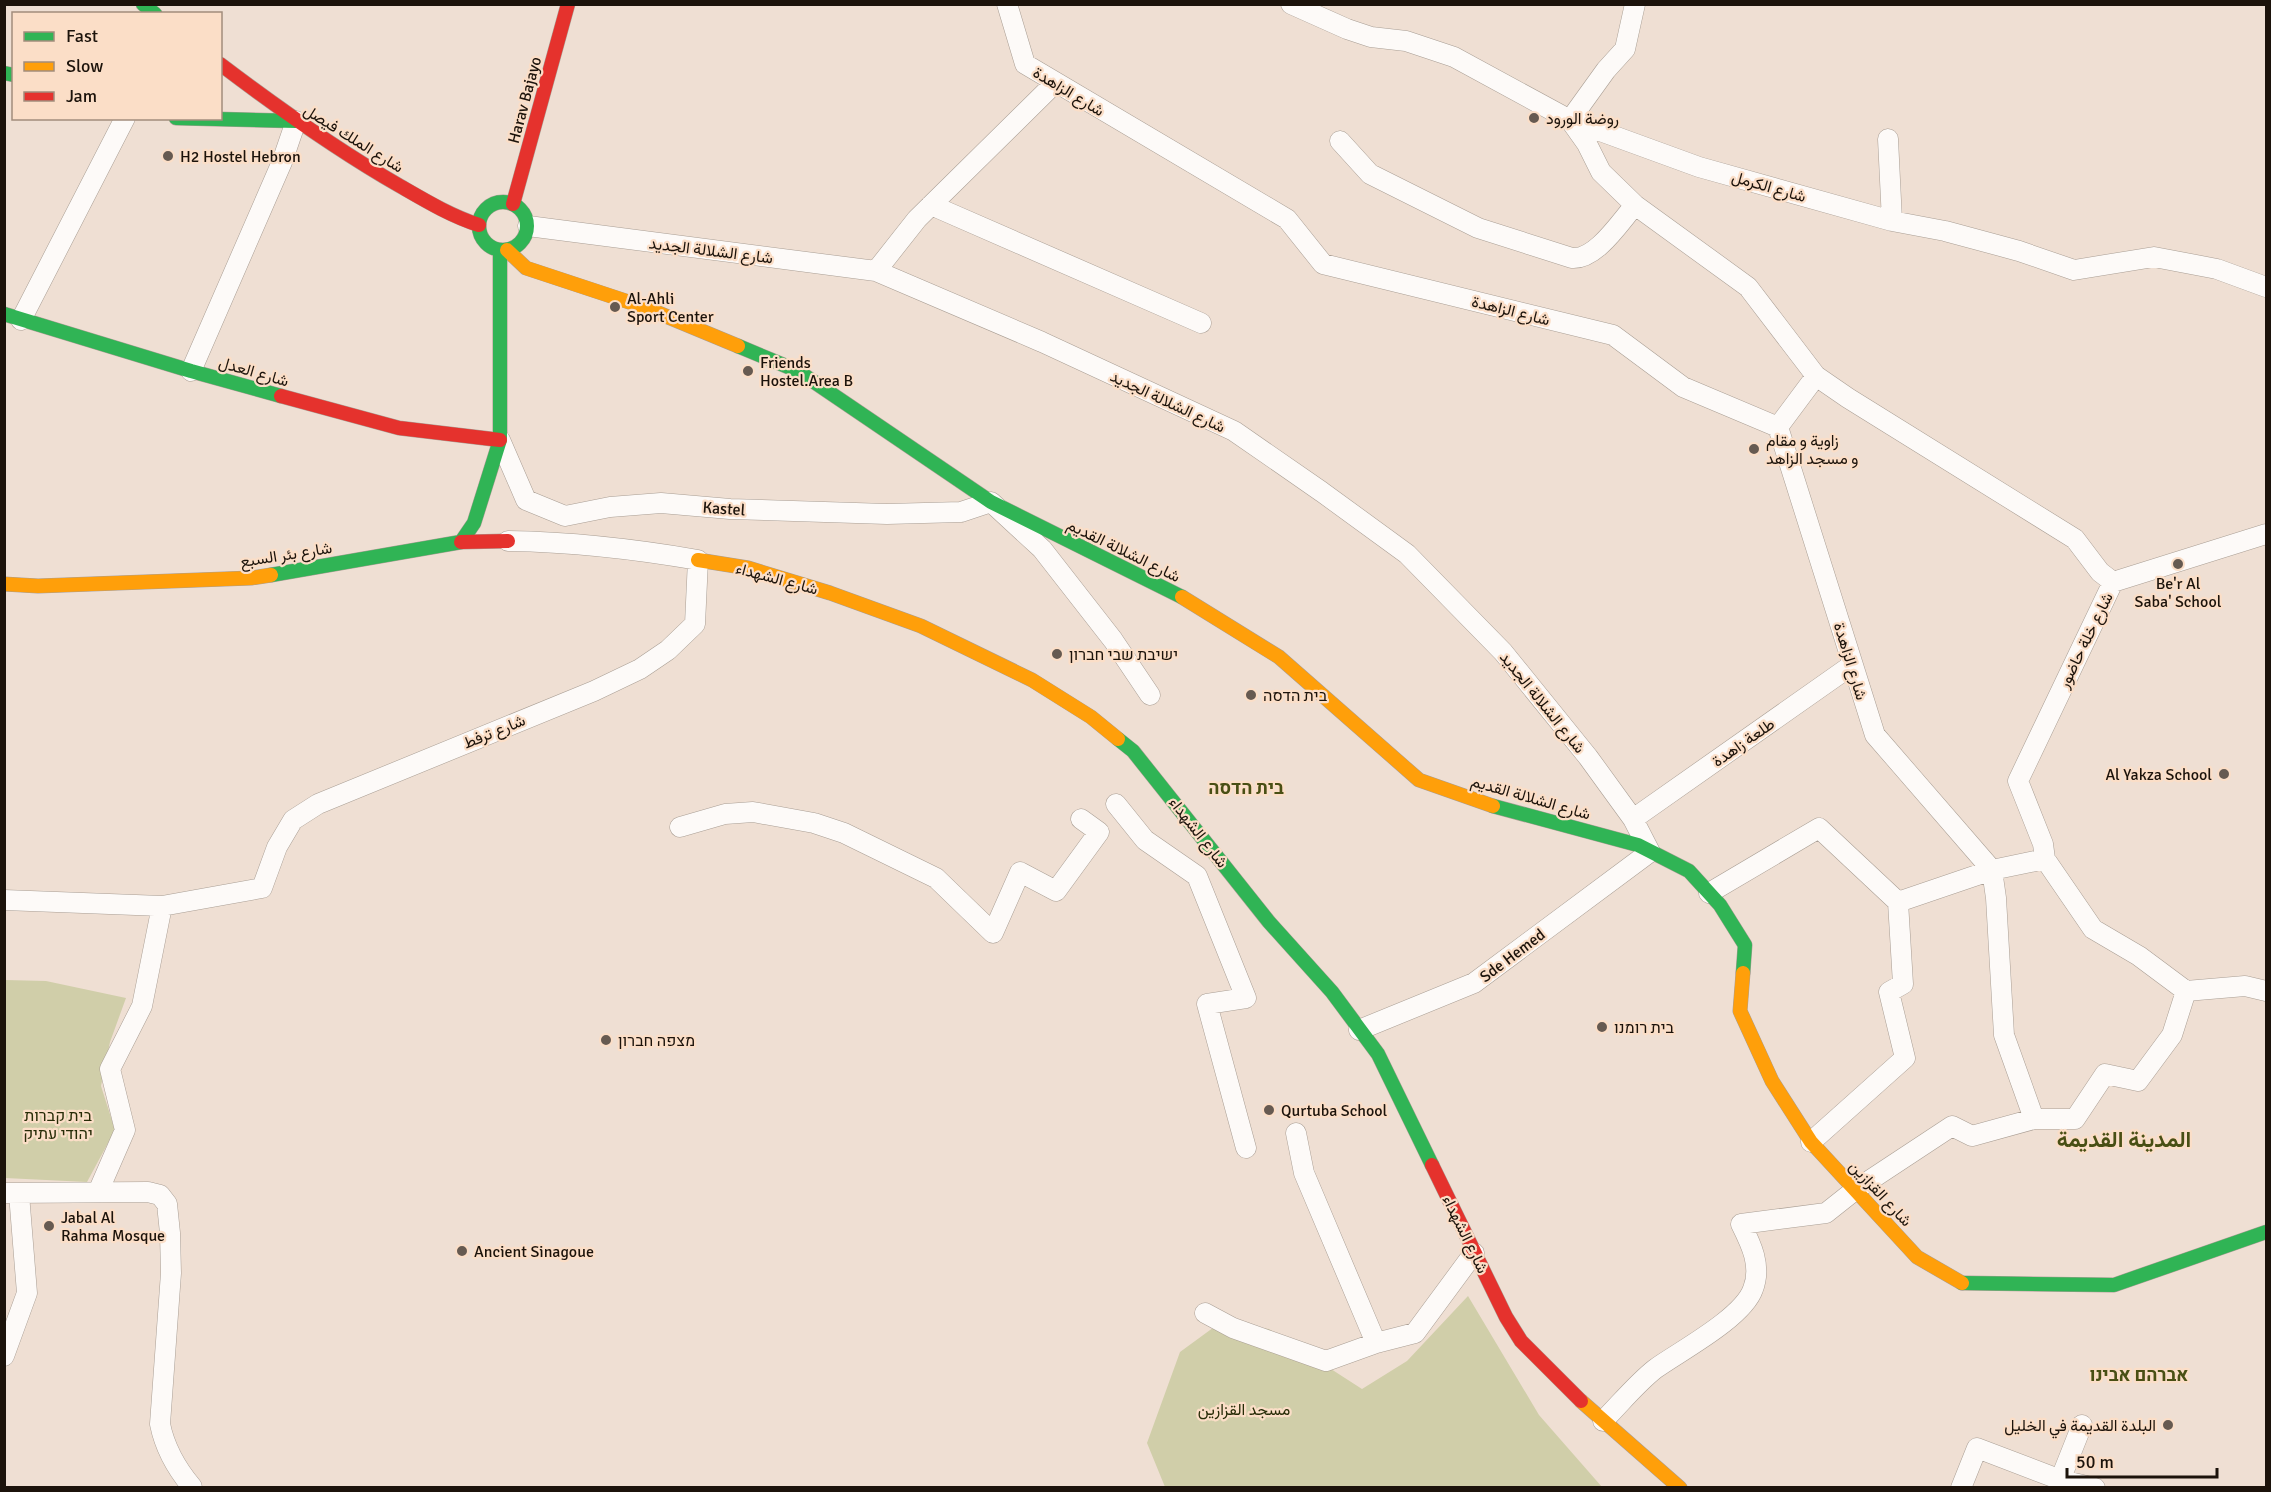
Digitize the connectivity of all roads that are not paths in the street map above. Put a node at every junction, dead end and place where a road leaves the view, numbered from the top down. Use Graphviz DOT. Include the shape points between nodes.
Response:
graph roads {
  1 [pos="568,4"];
  2 [pos="1007,4"];
  3 [pos="1292,4"];
  4 [pos="1635,4"];
  5 [pos="222,65"];
  6 [pos="1055,83"];
  7 [pos="222,119"];
  8 [pos="124,120"];
  9 [pos="1570,120"];
  10 [pos="296,121"];
  11 [pos="1888,139"];
  12 [pos="1340,141"];
  13 [pos="513,204"];
  14 [pos="931,205"];
  15 [pos="1635,205"];
  16 [pos="1892,221"];
  17 [pos="479,225"];
  18 [pos="528,226"];
  19 [pos="504,250"];
  20 [pos="876,271"];
  21 [pos="2266,287"];
  22 [pos="13,317"];
  23 [pos="1201,324"];
  24 [pos="191,371"];
  25 [pos="1816,376"];
  26 [pos="1778,427"];
  27 [pos="500,440"];
  28 [pos="991,502"];
  29 [pos="2266,534"];
  30 [pos="508,541"];
  31 [pos="461,542"];
  32 [pos="698,560"];
  33 [pos="2113,582"];
  34 [pos="4,584"];
  35 [pos="1852,665"];
  36 [pos="1150,695"];
  37 [pos="1116,804"];
  38 [pos="1081,819"];
  39 [pos="1634,819"];
  40 [pos="680,826"];
  41 [pos="1650,852"];
  42 [pos="2044,852"];
  43 [pos="1992,870"];
  44 [pos="1709,893"];
  45 [pos="4,900"];
  46 [pos="1898,902"];
  47 [pos="162,906"];
  48 [pos="2186,991"];
  49 [pos="2266,991"];
  50 [pos="1359,1030"];
  51 [pos="2034,1119"];
  52 [pos="1296,1133"];
  53 [pos="1811,1142"];
  54 [pos="1245,1148"];
  55 [pos="1855,1190"];
  56 [pos="98,1192"];
  57 [pos="12,1194"];
  58 [pos="2266,1232"];
  59 [pos="1474,1252"];
  60 [pos="1205,1313"];
  61 [pos="1376,1343"];
  62 [pos="4,1356"];
  63 [pos="1603,1421"];
  64 [pos="2082,1425"];
  65 [pos="2059,1484"];
  66 [pos="192,1488"];
  67 [pos="1680,1488"];
  68 [pos="1961,1488"];
  69 [pos="2095,1488"];
  1 -- 13 [label="street, Harav Bajayo"];
  2 -- 6 [label="street, شارع الزاهدة" via="1025,64"];
  3 -- 9 [label="street, شارع الكرمل" via="1371,37 1406,41 1454,57"];
  4 -- 9 [label="street" via="1625,49"];
  5 -- 10 [label="street, شارع الملك فيصل"];
  6 -- 14 [label="street"];
  6 -- 26 [label="street, شارع الزاهدة" via="1287,219 1323,264 1613,335 1683,387"];
  7 -- 10 [label="street"];
  8 -- 22 [label="street"];
  9 -- 15 [label="street" via="1601,172"];
  9 -- 16 [label="street, شارع الكرمل" via="1699,167"];
  10 -- 17 [label="street, شارع الملك فيصل" via="355,162 457,218"];
  10 -- 24 [label="street"];
  11 -- 16 [label="street"];
  12 -- 15 [label="street" via="1370,174 1478,228 1572,258 1592,252"];
  13 -- 17 [label="street" via="490,206"];
  13 -- 18 [label="street" via="524,212"];
  14 -- 20 [label="street"];
  14 -- 23 [label="street"];
  15 -- 25 [label="street" via="1748,287"];
  16 -- 21 [label="street, شارع الكرمل" via="1945,231 2074,270 2154,257 2217,269"];
  17 -- 19 [label="street" via="487,244"];
  18 -- 19 [label="street" via="520,244"];
  18 -- 20 [label="street, شارع الشلالة الجديد"];
  19 -- 27 [label="street"];
  19 -- 28 [label="street, شارع الشلالة القديم" via="526,268 644,307 798,371"];
  20 -- 39 [label="street, شارع الشلالة الجديد" via="1234,431 1322,492 1407,554 1503,652"];
  22 -- 24 [label="street, شارع العدل"];
  24 -- 27 [label="street, شارع العدل" via="399,428"];
  25 -- 26 [label="street"];
  25 -- 33 [label="street" via="2075,539 2100,572"];
  26 -- 35 [label="street, شارع الزاهدة"];
  27 -- 28 [label="street, Kastel" via="526,500 565,516 661,503 887,514 961,512"];
  27 -- 31 [label="street" via="474,523"];
  28 -- 36 [label="street" via="1042,549"];
  28 -- 41 [label="street, شارع الشلالة القديم" via="1174,592 1279,657 1419,780 1510,812 1595,832"];
  29 -- 33 [label="street, شارع خلة حاضور"];
  30 -- 31 [label="street, شارع الشهداء"];
  30 -- 32 [label="street, شارع الشهداء" via="647,551"];
  31 -- 34 [label="street, شارع بئر السبع" via="251,578"];
  32 -- 47 [label="street, شارع ترفط" via="695,624 668,650 640,669 318,804 293,820 262,888"];
  32 -- 50 [label="street, شارع الشهداء" via="748,568 921,626 1032,680 1091,717 1133,750"];
  33 -- 42 [label="street, شارع خلة حاضور" via="2018,781"];
  35 -- 39 [label="street, طلعة زاهدة"];
  35 -- 43 [label="street, شارع الزاهدة" via="1875,735"];
  37 -- 54 [label="street" via="1145,840 1197,876 1245,998 1207,1004"];
  38 -- 40 [label="street" via="1099,832 1056,891 1020,872 993,933 936,878 844,833 753,812 725,814"];
  39 -- 41 [label="street, شارع الشلالة الجديد"];
  41 -- 44 [label="street, شارع القزازين" via="1689,871"];
  41 -- 50 [label="street, Sde Hemed" via="1474,983"];
  42 -- 43 [label="street"];
  42 -- 48 [label="street, شارع خلة حاضور" via="2093,929 2139,956"];
  43 -- 46 [label="street"];
  43 -- 51 [label="street" via="2004,1035"];
  44 -- 46 [label="street" via="1818,828"];
  44 -- 53 [label="street, شارع القزازين" via="1745,945 1740,1011 1772,1081"];
  45 -- 47 [label="street"];
  46 -- 53 [label="street" via="1903,984 1889,992 1905,1058"];
  47 -- 56 [label="street" via="142,1006 110,1069 124,1130"];
  48 -- 49 [label="street" via="2245,986"];
  48 -- 51 [label="street" via="2172,1035 2138,1081 2105,1074 2075,1119"];
  50 -- 59 [label="street, شارع الشهداء" via="1378,1054"];
  51 -- 55 [label="street" via="1972,1136 1952,1126"];
  52 -- 61 [label="street" via="1304,1173"];
  53 -- 55 [label="street, شارع القزازين"];
  55 -- 58 [label="street, شارع القزازين" via="1917,1257 1963,1283 2114,1285"];
  55 -- 63 [label="street" via="1826,1213 1741,1224 1757,1270 1753,1291 1718,1328 1653,1371"];
  56 -- 57 [label="street"];
  56 -- 66 [label="street" via="148,1191 167,1204 171,1273 159,1424 177,1468"];
  57 -- 62 [label="street" via="27,1293"];
  59 -- 61 [label="street" via="1416,1332"];
  59 -- 63 [label="street, شارع الشهداء" via="1521,1341"];
  60 -- 61 [label="street" via="1233,1328 1326,1361"];
  63 -- 67 [label="street, شارع الشهداء"];
  64 -- 65 [label="street"];
  65 -- 68 [label="street" via="1977,1448"];
  65 -- 69 [label="street"];
}
